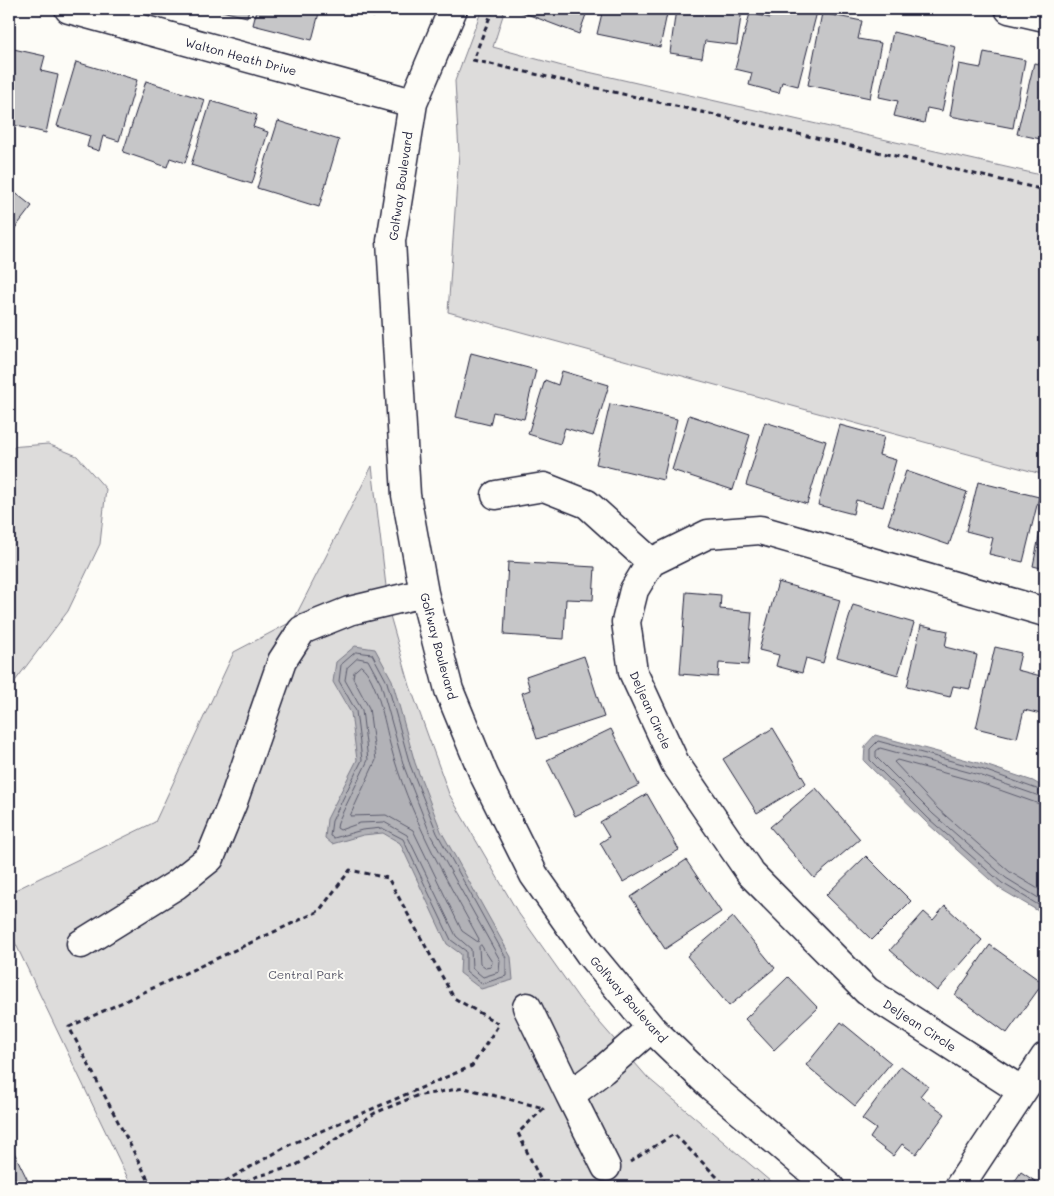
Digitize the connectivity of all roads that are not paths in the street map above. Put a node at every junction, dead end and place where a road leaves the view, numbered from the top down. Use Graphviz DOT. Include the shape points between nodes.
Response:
graph roads {
  1 [pos="69,9"];
  2 [pos="453,9"];
  3 [pos="1009,9"];
  4 [pos="1045,17"];
  5 [pos="413,102"];
  6 [pos="496,495"];
  7 [pos="651,562"];
  8 [pos="424,593"];
  9 [pos="1045,612"];
  10 [pos="81,944"];
  11 [pos="527,1007"];
  12 [pos="651,1028"];
  13 [pos="1045,1056"];
  14 [pos="1022,1091"];
  15 [pos="570,1094"];
  16 [pos="615,1167"];
  17 [pos="830,1187"];
  18 [pos="959,1187"];
  1 -- 5 [label="street, Walton Heath Drive"];
  2 -- 5 [label="street, Golfway Boulevard"];
  3 -- 4 [label="street"];
  5 -- 8 [label="street, Golfway Boulevard" via="391,241 406,495"];
  6 -- 7 [label="street" via="544,486 587,504"];
  7 -- 9 [label="street" via="708,534 760,530"];
  7 -- 14 [label="street, Deljean Circle" via="634,590 626,622 633,672 675,763 751,874 867,991"];
  8 -- 10 [label="street" via="350,611 302,630 282,661 210,858 176,885"];
  8 -- 12 [label="street, Golfway Boulevard" via="449,690 484,775 534,875 589,953"];
  11 -- 15 [label="street"];
  12 -- 15 [label="street"];
  12 -- 17 [label="street, Golfway Boulevard" via="711,1086"];
  13 -- 14 [label="street"];
  14 -- 18 [label="street"];
  15 -- 16 [label="street"];
}
